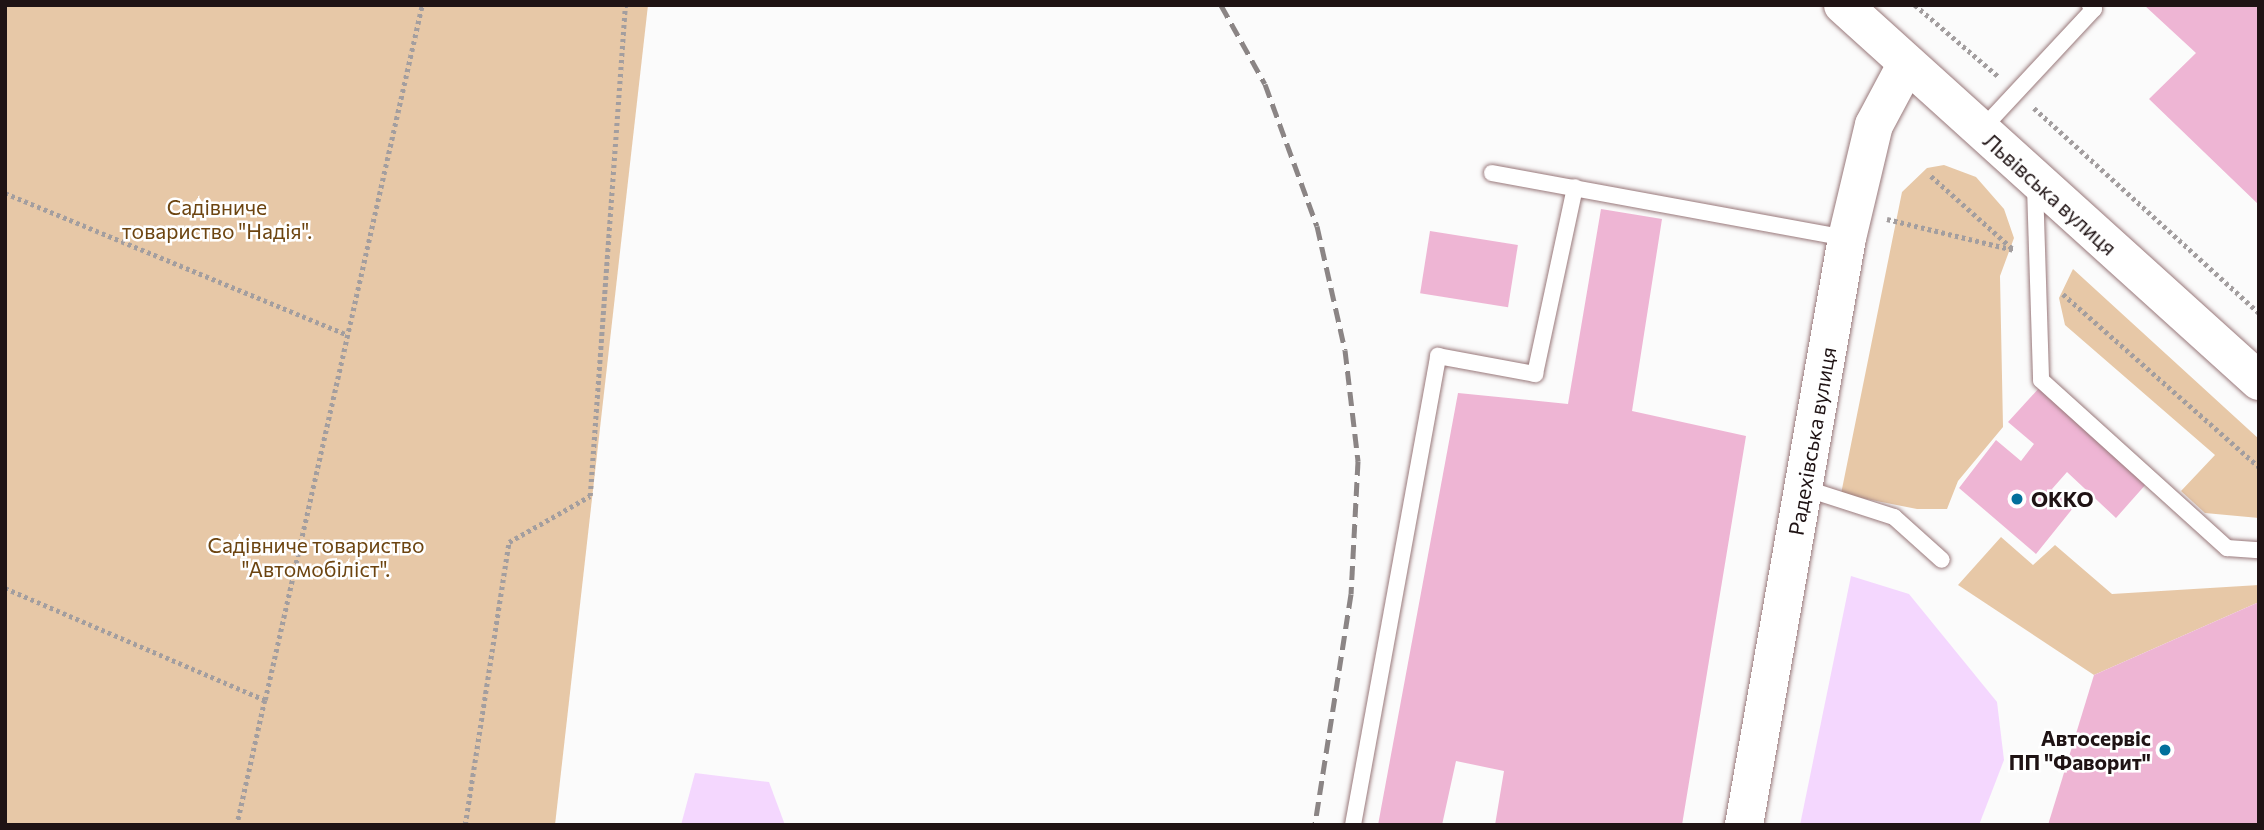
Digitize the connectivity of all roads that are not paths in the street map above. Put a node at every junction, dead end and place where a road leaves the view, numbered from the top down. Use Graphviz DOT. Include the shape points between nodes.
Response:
graph roads {
  1 [pos="1843,5"];
  2 [pos="2090,5"];
  3 [pos="1906,65"];
  4 [pos="1980,131"];
  5 [pos="1492,173"];
  6 [pos="2034,180"];
  7 [pos="1575,187"];
  8 [pos="1847,238"];
  9 [pos="2259,381"];
  10 [pos="1804,488"];
  11 [pos="2259,550"];
  12 [pos="1942,560"];
  13 [pos="1353,825"];
  14 [pos="1744,825"];
  1 -- 3 [label="street, Львівська вулиця"];
  2 -- 4 [label="lane" via="2094,9"];
  3 -- 4 [label="street, Львівська вулиця"];
  3 -- 8 [label="street, Радехівська вулиця" via="1874,125"];
  4 -- 6 [label="street, Львівська вулиця"];
  5 -- 7 [label="lane"];
  6 -- 9 [label="street, Львівська вулиця"];
  6 -- 11 [label="lane" via="2041,380 2227,548"];
  7 -- 8 [label="lane"];
  7 -- 13 [label="lane" via="1535,374 1438,356"];
  8 -- 10 [label="street, Радехівська вулиця"];
  10 -- 12 [label="lane" via="1894,517"];
  10 -- 14 [label="street, Радехівська вулиця"];
}
